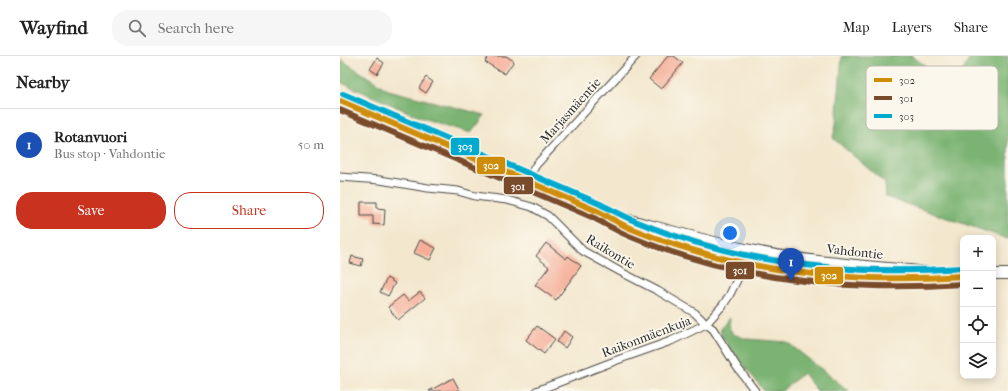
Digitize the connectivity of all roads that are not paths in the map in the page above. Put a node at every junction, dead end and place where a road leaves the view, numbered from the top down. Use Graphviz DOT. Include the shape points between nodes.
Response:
graph roads {
  1 [pos="636,56"];
  2 [pos="340,101"];
  3 [pos="340,177"];
  4 [pos="526,182"];
  5 [pos="597,212"];
  6 [pos="745,249"];
  7 [pos="742,262"];
  8 [pos="996,274"];
  9 [pos="1008,274"];
  10 [pos="960,275"];
  11 [pos="960,275"];
  12 [pos="706,324"];
  13 [pos="536,391"];
  14 [pos="755,391"];
  1 -- 4 [label="street, Marjasmäentie" via="536,165"];
  2 -- 4 [label="main road"];
  3 -- 12 [label="street, Raikontie" via="458,191 532,207 548,216 583,251 658,291 695,314"];
  4 -- 5 [label="main road"];
  5 -- 6 [label="main road, Vahdontie"];
  5 -- 7 [label="main road, Vahdontie" via="673,244"];
  6 -- 7 [label="street, Raikonmäenkuja"];
  6 -- 10 [label="main road, Vahdontie" via="794,258"];
  7 -- 11 [label="main road, Vahdontie" via="794,272 864,278 915,279"];
  7 -- 12 [label="street, Raikonmäenkuja" via="729,296"];
  8 -- 9 [label="main road"];
  12 -- 13 [label="street, Raikonmäenkuja" via="672,341"];
  12 -- 14 [label="street, Raikontie" via="713,329"];
}
